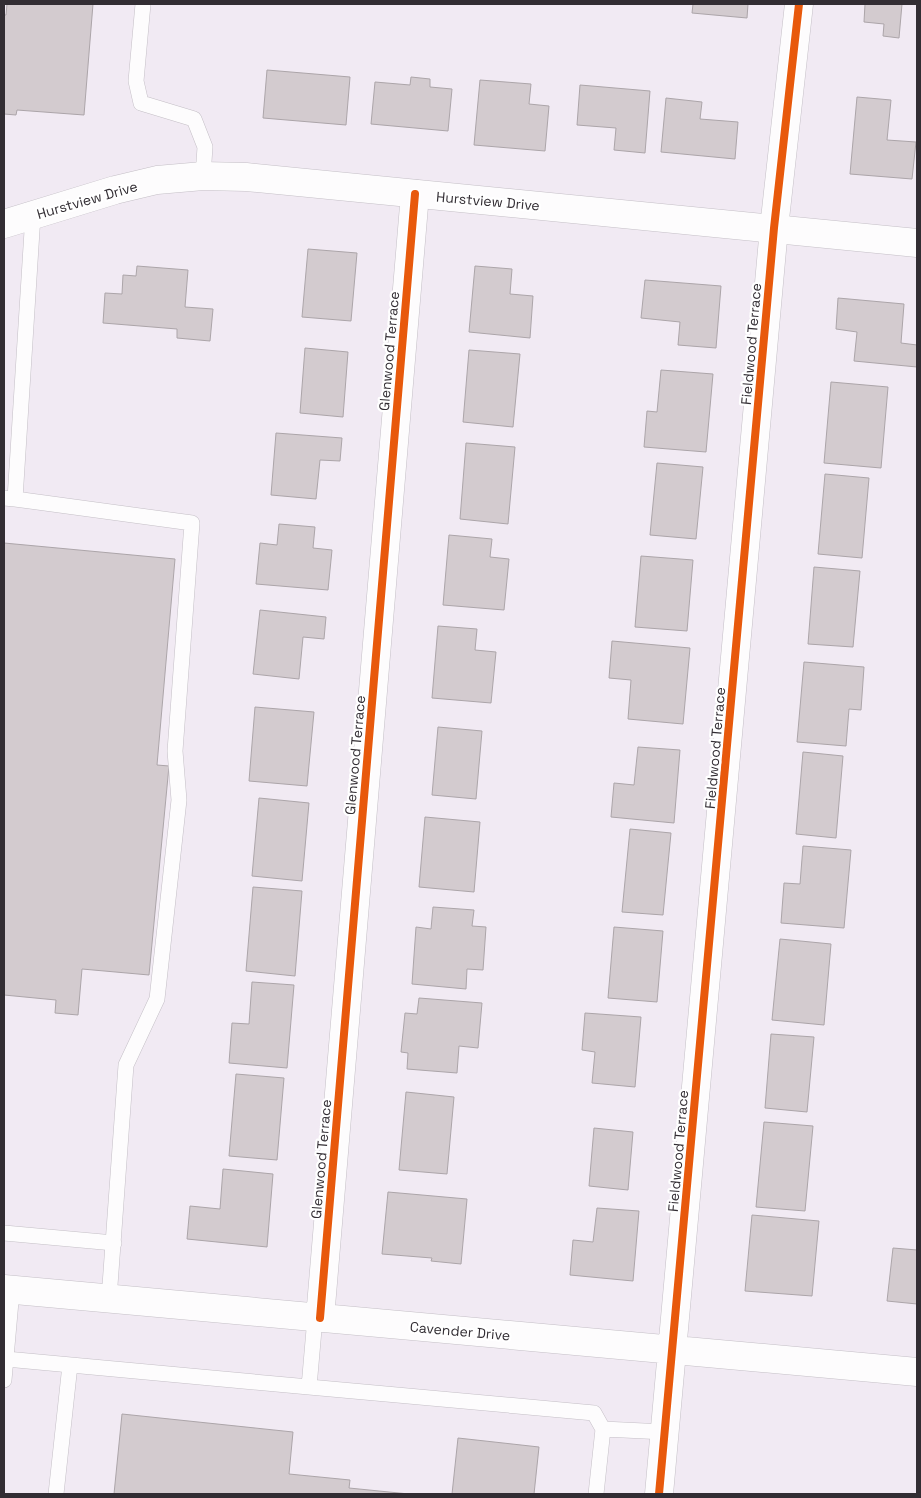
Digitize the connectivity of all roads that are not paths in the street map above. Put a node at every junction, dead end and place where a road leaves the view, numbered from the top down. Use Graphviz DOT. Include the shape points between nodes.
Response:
graph roads {
  1 [pos="143,4"];
  2 [pos="799,4"];
  3 [pos="203,176"];
  4 [pos="415,194"];
  5 [pos="33,215"];
  6 [pos="4,224"];
  7 [pos="774,228"];
  8 [pos="917,243"];
  9 [pos="9,499"];
  10 [pos="4,1234"];
  11 [pos="114,1243"];
  12 [pos="8,1289"];
  13 [pos="109,1299"];
  14 [pos="317,1318"];
  15 [pos="673,1350"];
  16 [pos="6,1359"];
  17 [pos="70,1365"];
  18 [pos="917,1372"];
  19 [pos="4,1380"];
  20 [pos="308,1387"];
  21 [pos="602,1429"];
  22 [pos="665,1432"];
  23 [pos="56,1494"];
  24 [pos="596,1494"];
  25 [pos="659,1494"];
  1 -- 3 [label="lane" via="136,82 141,103 194,119 205,147"];
  2 -- 7 [label="street, Fieldwood Terrace"];
  3 -- 4 [label="street, Hurstview Drive" via="246,177"];
  3 -- 5 [label="street, Hurstview Drive" via="157,180"];
  4 -- 7 [label="street, Hurstview Drive"];
  4 -- 14 [label="street, Glenwood Terrace"];
  5 -- 6 [label="street, Hurstview Drive"];
  5 -- 9 [label="lane"];
  7 -- 8 [label="street, Hurstview Drive"];
  7 -- 15 [label="street, Fieldwood Terrace"];
  9 -- 11 [label="lane" via="192,523 175,751 179,800 157,1000 126,1065"];
  10 -- 11 [label="lane"];
  11 -- 13 [label="lane"];
  12 -- 13 [label="street, Cavender Drive"];
  12 -- 16 [label="lane"];
  13 -- 14 [label="street, Cavender Drive"];
  14 -- 15 [label="street, Cavender Drive"];
  14 -- 20 [label="lane"];
  15 -- 18 [label="street, Cavender Drive"];
  15 -- 22 [label="street, Fieldwood Terrace"];
  16 -- 17 [label="lane"];
  16 -- 19 [label="lane"];
  17 -- 20 [label="lane"];
  17 -- 23 [label="lane"];
  20 -- 21 [label="lane" via="594,1413"];
  21 -- 22 [label="lane"];
  21 -- 24 [label="lane"];
  22 -- 25 [label="street, Fieldwood Terrace"];
}
